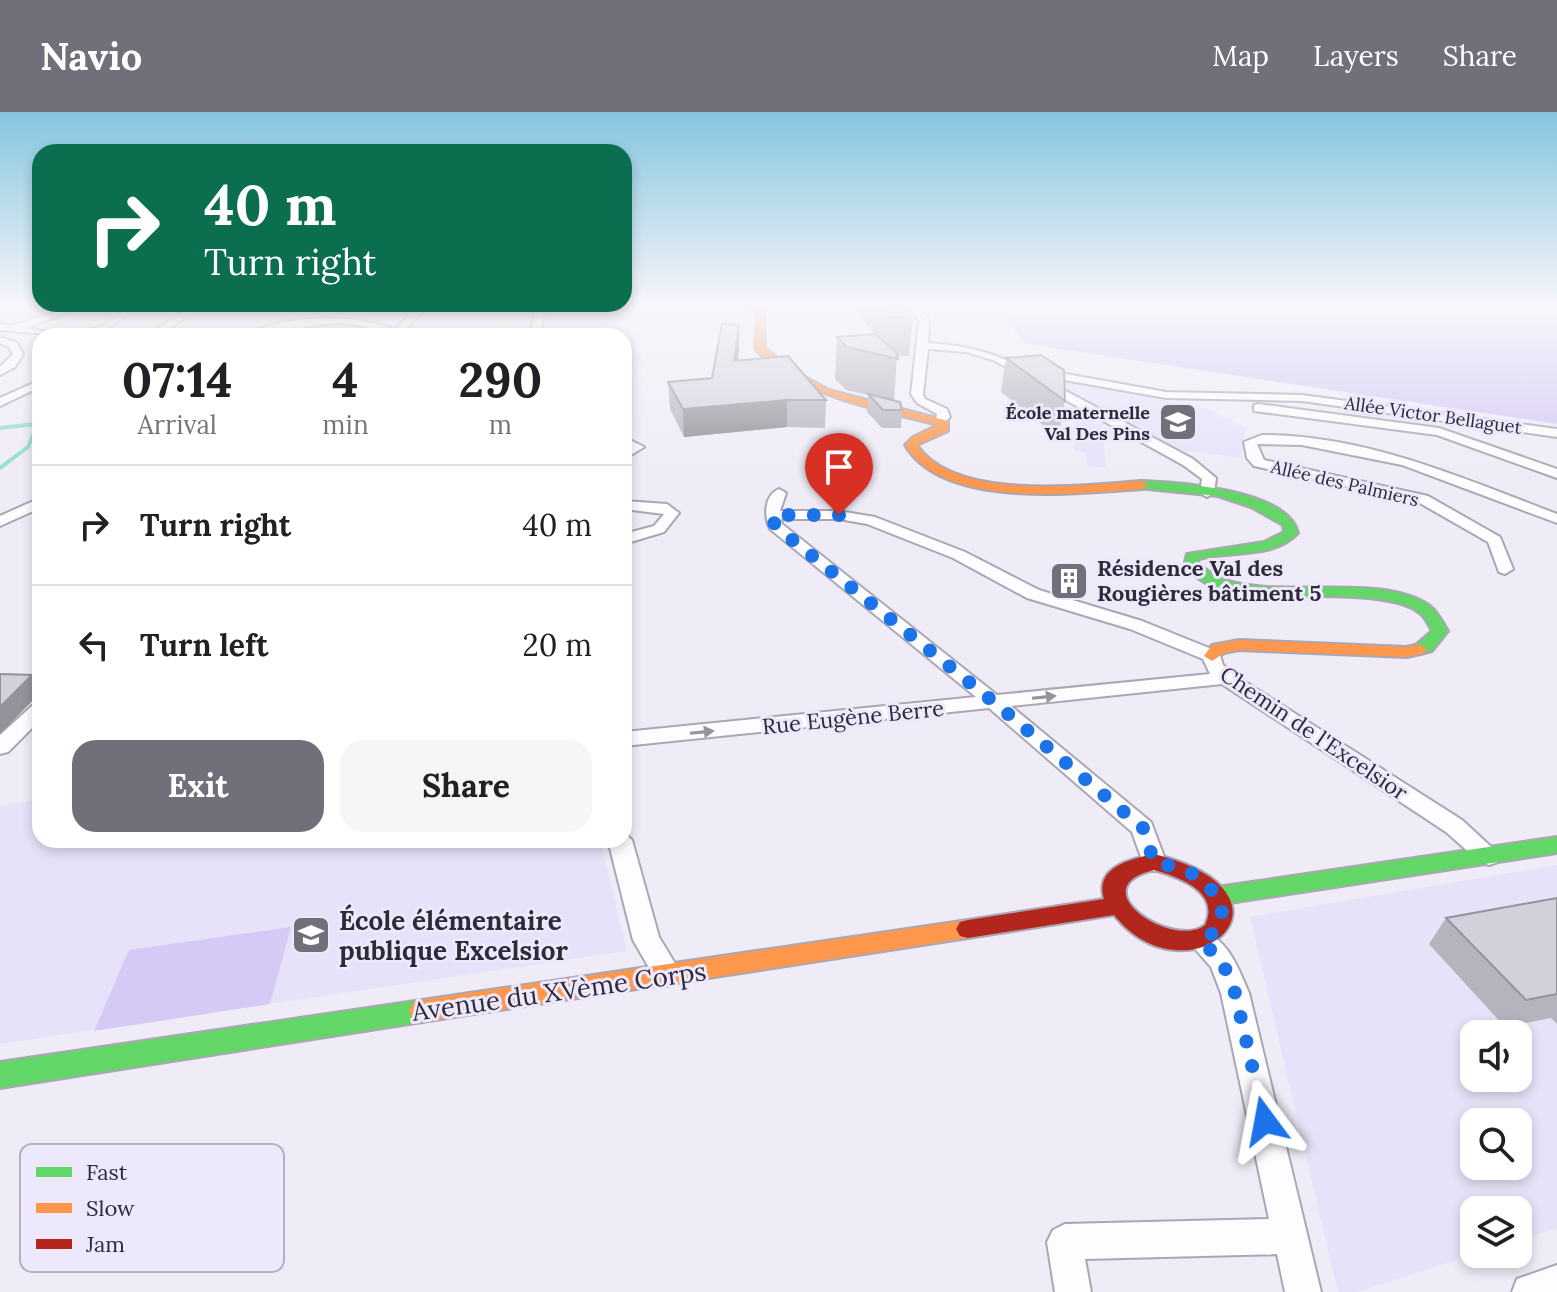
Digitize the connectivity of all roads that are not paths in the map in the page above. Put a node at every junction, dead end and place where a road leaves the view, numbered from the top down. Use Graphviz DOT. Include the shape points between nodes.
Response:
graph roads {
  1 [pos="777,362"];
  2 [pos="921,362"];
  3 [pos="1004,362"];
  4 [pos="1023,370"];
  5 [pos="32,387"];
  6 [pos="1228,398"];
  7 [pos="32,399"];
  8 [pos="2,402"];
  9 [pos="939,421"];
  10 [pos="1557,433"];
  11 [pos="1557,474"];
  12 [pos="779,493"];
  13 [pos="1207,493"];
  14 [pos="32,506"];
  15 [pos="632,506"];
  16 [pos="772,515"];
  17 [pos="1557,519"];
  18 [pos="0,522"];
  19 [pos="632,537"];
  20 [pos="1505,569"];
  21 [pos="1212,656"];
  22 [pos="1226,678"];
  23 [pos="995,703"];
  24 [pos="32,717"];
  25 [pos="632,738"];
  26 [pos="0,747"];
  27 [pos="1557,845"];
  28 [pos="622,848"];
  29 [pos="1489,856"];
  30 [pos="1154,862"];
  31 [pos="1217,896"];
  32 [pos="1117,906"];
  33 [pos="1201,941"];
  34 [pos="668,975"];
  35 [pos="0,1075"];
  36 [pos="1288,1236"];
  37 [pos="1557,1283"];
  38 [pos="1073,1292"];
  39 [pos="1303,1292"];
  40 [pos="1530,1292"];
  1 -- 9 [label="street" via="836,396"];
  2 -- 9 [label="street" via="917,394 943,412"];
  3 -- 4 [label="street"];
  4 -- 6 [label="street, Allée Victor Bellaguet" via="1166,395"];
  4 -- 13 [label="street" via="1188,462 1209,478"];
  5 -- 8 [label="street"];
  6 -- 10 [label="street, Allée Victor Bellaguet" via="1334,401"];
  6 -- 11 [label="street" via="1238,405 1439,432"];
  7 -- 8 [label="street"];
  9 -- 13 [label="street, Chemin de l'Excelsior" via="945,428 917,439 913,451 935,467 984,486 1033,493 1141,485"];
  12 -- 16 [label="street"];
  13 -- 21 [label="street, Chemin de l'Excelsior" via="1271,510 1289,523 1291,533 1267,546 1197,554 1189,563 1199,574 1259,594 1396,598 1428,611 1440,631 1426,647 1407,652 1239,645 1218,649"];
  14 -- 18 [label="street"];
  15 -- 19 [label="street" via="667,508 672,513 662,529"];
  16 -- 21 [label="street" via="870,520 959,555 1033,594 1136,625"];
  16 -- 23 [label="street" via="775,526"];
  17 -- 20 [label="street, Allée des Palmiers" via="1407,462 1277,438 1250,442 1259,463 1423,499 1495,540"];
  21 -- 22 [label="street, Chemin de l'Excelsior" via="1214,667"];
  23 -- 22 [label="street, Rue Eugène Berre, one-way"];
  22 -- 29 [label="street, Chemin de l'Excelsior" via="1454,826"];
  25 -- 23 [label="street, Rue Eugène Berre, one-way"];
  23 -- 30 [label="street" via="1143,828"];
  24 -- 26 [label="street"];
  27 -- 29 [label="street"];
  28 -- 34 [label="street" via="646,940"];
  29 -- 31 [label="street"];
  30 -- 31 [label="street" via="1190,872"];
  30 -- 32 [label="street" via="1137,864 1116,877"];
  31 -- 33 [label="street" via="1222,923"];
  32 -- 33 [label="street" via="1148,934 1184,943"];
  32 -- 34 [label="street, Avenue du XVème Corps"];
  33 -- 36 [label="street" via="1222,961 1235,993"];
  34 -- 35 [label="street, Avenue du XVème Corps"];
  36 -- 38 [label="street" via="1065,1242"];
  36 -- 39 [label="street"];
  37 -- 40 [label="street"];
}
